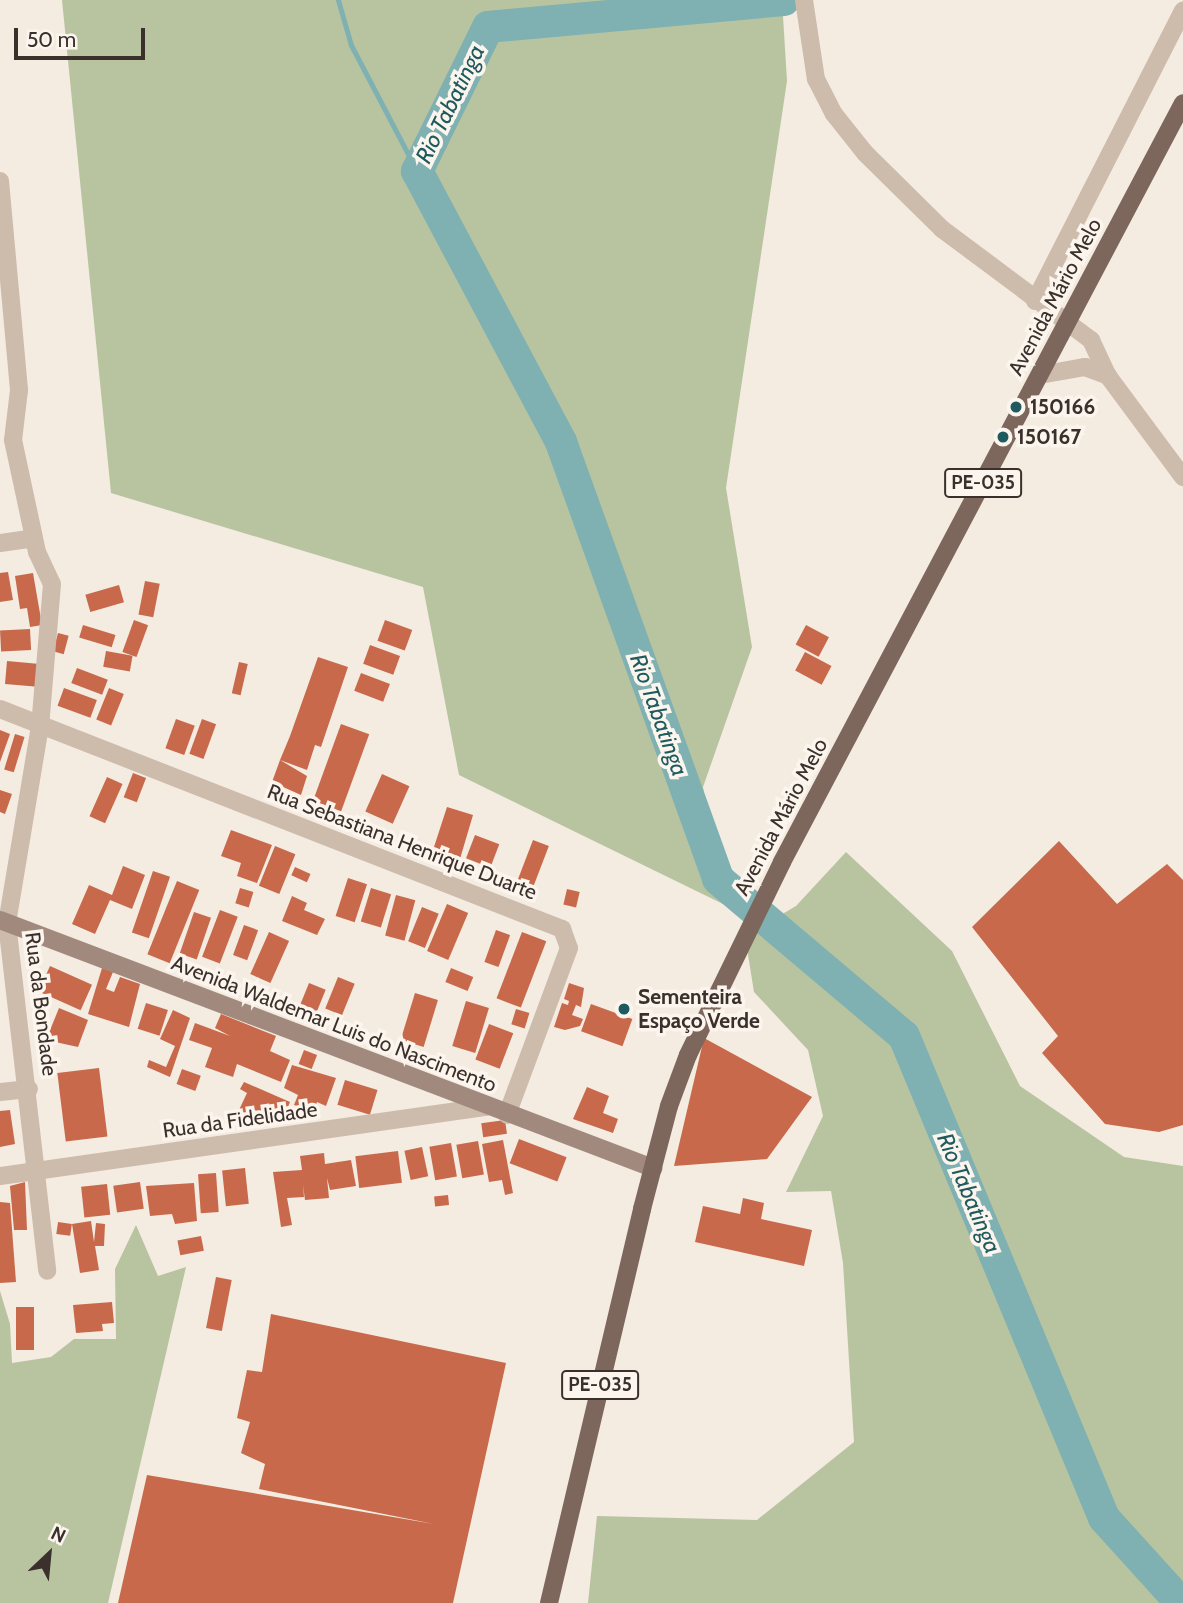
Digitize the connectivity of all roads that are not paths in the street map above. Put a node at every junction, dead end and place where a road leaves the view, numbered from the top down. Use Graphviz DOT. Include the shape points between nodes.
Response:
graph roads {
  1 [pos="804,0"];
  2 [pos="1183,10"];
  3 [pos="1183,103"];
  4 [pos="0,181"];
  5 [pos="1035,301"];
  6 [pos="1067,324"];
  7 [pos="1040,375"];
  8 [pos="1108,376"];
  9 [pos="1183,477"];
  10 [pos="34,538"];
  11 [pos="0,543"];
  12 [pos="0,709"];
  13 [pos="40,726"];
  14 [pos="4,921"];
  15 [pos="29,1089"];
  16 [pos="0,1092"];
  17 [pos="486,1107"];
  18 [pos="507,1115"];
  19 [pos="653,1168"];
  20 [pos="37,1173"];
  21 [pos="0,1176"];
  22 [pos="47,1271"];
  23 [pos="549,1603"];
  1 -- 5 [label="street" via="816,79 834,114 865,153 942,229"];
  2 -- 5 [label="street"];
  3 -- 6 [label="main road, Avenida Mário Melo / PE-035"];
  4 -- 10 [label="street, Rua da Bondade" via="19,390 13,440"];
  5 -- 6 [label="street"];
  6 -- 7 [label="main road, Avenida Mário Melo / PE-035"];
  6 -- 8 [label="street" via="1091,340"];
  7 -- 8 [label="street" via="1085,368"];
  7 -- 19 [label="main road, Avenida Mário Melo / PE-035" via="745,936 688,1055"];
  8 -- 9 [label="street"];
  10 -- 11 [label="street"];
  10 -- 13 [label="street, Rua da Bondade" via="52,584"];
  12 -- 13 [label="street, Rua Sebastiana Henrique Duarte"];
  13 -- 14 [label="street, Rua da Bondade"];
  13 -- 18 [label="street, Rua Sebastiana Henrique Duarte" via="562,929 569,948"];
  14 -- 15 [label="street, Rua da Bondade"];
  14 -- 17 [label="main road, Avenida Waldemar Luis do Nascimento"];
  15 -- 16 [label="street"];
  15 -- 20 [label="street, Rua da Bondade"];
  17 -- 18 [label="main road, Avenida Waldemar Luis do Nascimento"];
  17 -- 20 [label="street, Rua da Fidelidade"];
  18 -- 19 [label="main road, Avenida Waldemar Luis do Nascimento"];
  19 -- 23 [label="main road, Avenida Mário Melo / PE-035"];
  20 -- 21 [label="street, Rua da Fidelidade"];
  20 -- 22 [label="street, Rua da Bondade"];
}
